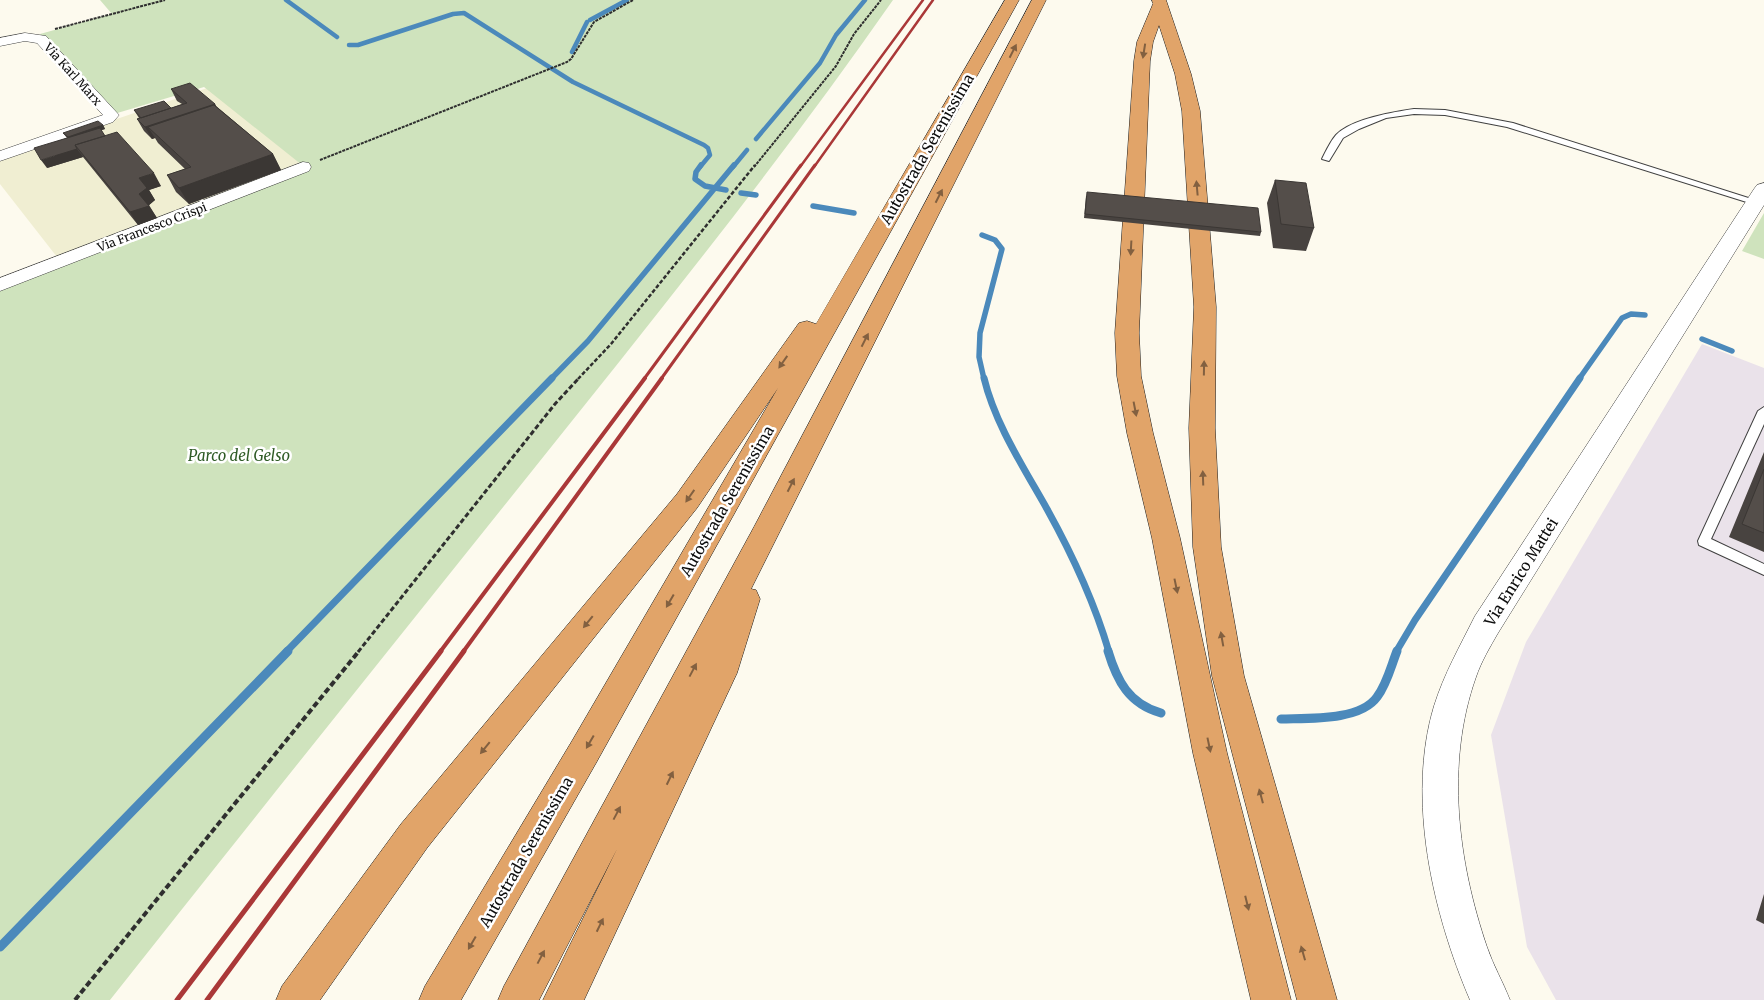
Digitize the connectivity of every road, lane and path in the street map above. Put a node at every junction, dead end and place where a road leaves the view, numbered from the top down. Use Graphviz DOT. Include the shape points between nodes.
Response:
graph roads {
  1 [pos="165,0"];
  2 [pos="633,0"];
  3 [pos="881,0"];
  4 [pos="1012,0"];
  5 [pos="1039,0"];
  6 [pos="1160,2"];
  7 [pos="30,37"];
  8 [pos="0,42"];
  9 [pos="0,156"];
  10 [pos="1326,160"];
  11 [pos="303,166"];
  12 [pos="910,178"];
  13 [pos="1760,196"];
  14 [pos="0,285"];
  15 [pos="1764,411"];
  16 [pos="768,528"];
  17 [pos="1764,570"];
  18 [pos="75,1000"];
  19 [pos="296,1000"];
  20 [pos="439,1000"];
  21 [pos="518,1000"];
  22 [pos="563,1000"];
  23 [pos="1271,1000"];
  24 [pos="1317,1000"];
  25 [pos="1490,1000"];
  1 -- 7 [label="path"];
  2 -- 11 [label="path" via="594,22 571,60"];
  3 -- 18 [label="path" via="854,34 836,66 611,344 555,404"];
  4 -- 12 [label="highway, Autostrada Serenissima"];
  16 -- 5 [label="highway, Autostrada Serenissima, one-way"];
  6 -- 23 [label="highway, one-way" via="1145,42 1142,61 1127,323 1129,376 1210,753"];
  24 -- 6 [label="highway, one-way" via="1228,676 1207,547 1202,428 1205,307 1191,111 1177,51"];
  7 -- 8 [label="street, Via Karl Marx"];
  7 -- 9 [label="street, Via Karl Marx" via="41,39 111,115 108,119"];
  10 -- 13 [label="lane" via="1340,136 1365,122 1415,111 1452,113 1488,120"];
  11 -- 14 [label="street, Via Francesco Crispi"];
  12 -- 19 [label="highway, one-way" via="687,501 414,836"];
  12 -- 20 [label="highway, Autostrada Serenissima, one-way" via="584,752"];
  13 -- 25 [label="street, Via Enrico Mattei" via="1486,626 1460,676 1443,736 1440,795 1450,878 1468,948"];
  15 -- 17 [label="lane" via="1704,541"];
  21 -- 16 [label="highway, Autostrada Serenissima, one-way"];
  22 -- 16 [label="highway, one-way" via="722,673"];
}
